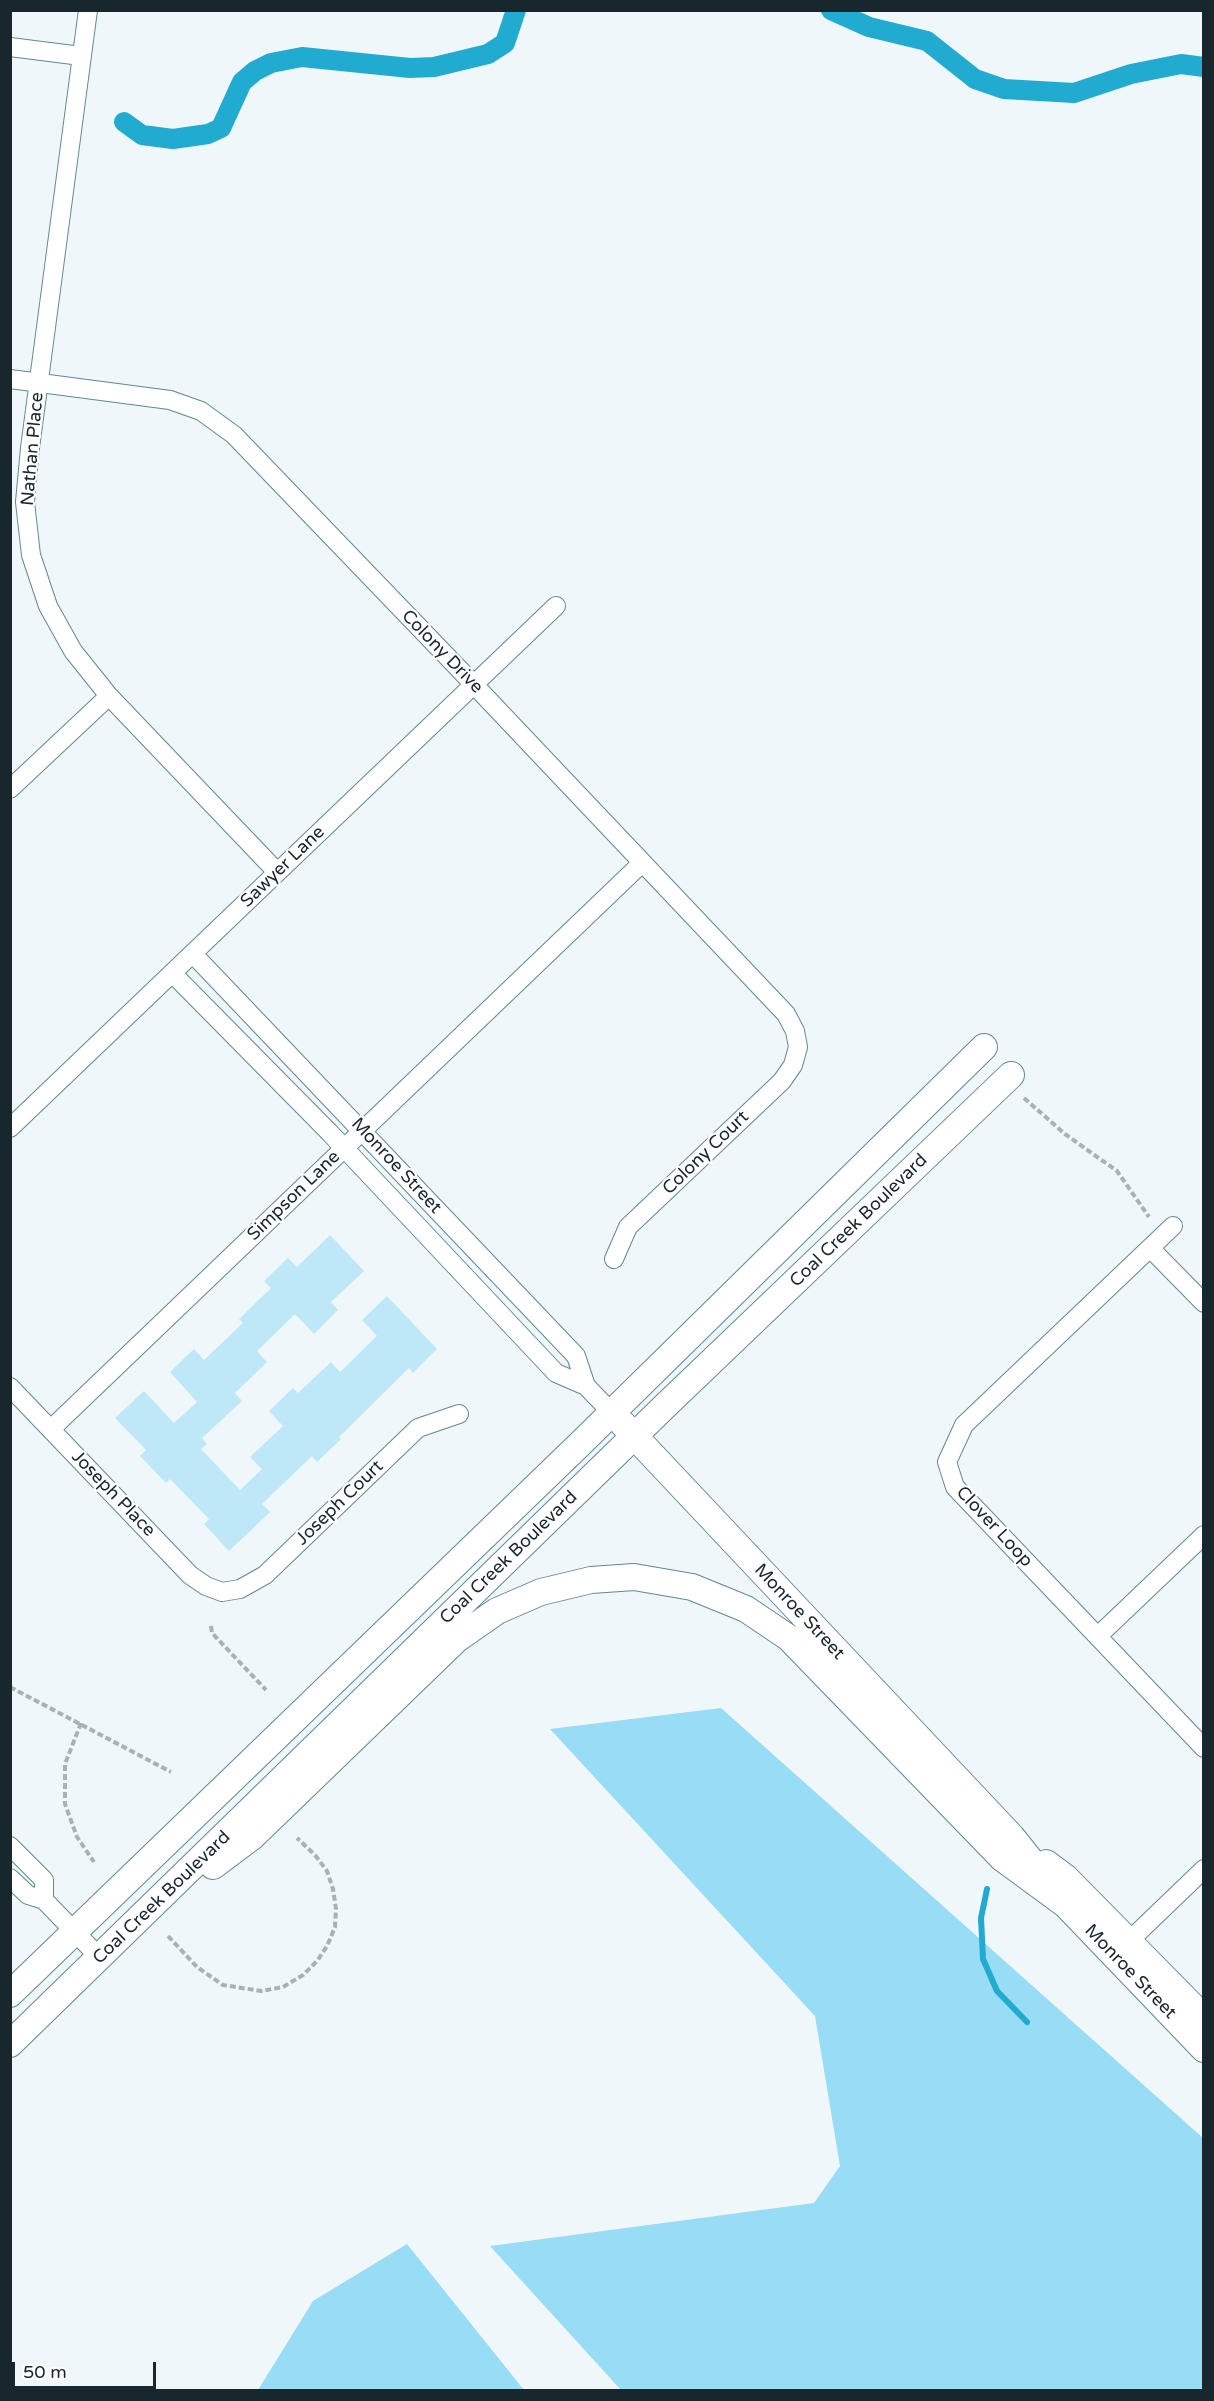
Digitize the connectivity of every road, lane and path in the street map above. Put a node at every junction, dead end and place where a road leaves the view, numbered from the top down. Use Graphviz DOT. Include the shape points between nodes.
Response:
graph roads {
  1 [pos="88,10"];
  2 [pos="10,47"];
  3 [pos="81,56"];
  4 [pos="10,379"];
  5 [pos="39,383"];
  6 [pos="556,606"];
  7 [pos="474,685"];
  8 [pos="109,696"];
  9 [pos="10,789"];
  10 [pos="642,863"];
  11 [pos="277,872"];
  12 [pos="193,954"];
  13 [pos="173,974"];
  14 [pos="798,1047"];
  15 [pos="984,1047"];
  16 [pos="1011,1075"];
  17 [pos="1024,1098"];
  18 [pos="10,1128"];
  19 [pos="362,1130"];
  20 [pos="344,1148"];
  21 [pos="1149,1217"];
  22 [pos="1173,1226"];
  23 [pos="1150,1248"];
  24 [pos="614,1259"];
  25 [pos="1203,1303"];
  26 [pos="586,1386"];
  27 [pos="10,1387"];
  28 [pos="612,1413"];
  29 [pos="459,1414"];
  30 [pos="51,1429"];
  31 [pos="634,1436"];
  32 [pos="1203,1535"];
  33 [pos="222,1592"];
  34 [pos="211,1626"];
  35 [pos="1098,1636"];
  36 [pos="10,1687"];
  37 [pos="266,1690"];
  38 [pos="81,1723"];
  39 [pos="1203,1748"];
  40 [pos="171,1772"];
  41 [pos="297,1838"];
  42 [pos="1012,1838"];
  43 [pos="10,1846"];
  44 [pos="94,1862"];
  45 [pos="1203,1869"];
  46 [pos="10,1878"];
  47 [pos="44,1900"];
  48 [pos="1066,1905"];
  49 [pos="75,1932"];
  50 [pos="125,1934"];
  51 [pos="168,1936"];
  52 [pos="1128,1942"];
  53 [pos="100,1958"];
  54 [pos="10,1995"];
  55 [pos="1203,2018"];
  56 [pos="10,2044"];
  57 [pos="1203,2049"];
  1 -- 3 [label="street, Nathan Place"];
  2 -- 3 [label="street"];
  3 -- 5 [label="street, Nathan Place"];
  4 -- 5 [label="street, Colony Drive"];
  5 -- 7 [label="street, Colony Drive" via="171,400 201,411 234,435"];
  5 -- 8 [label="street, Nathan Place" via="25,502 31,555 48,606 73,651"];
  6 -- 7 [label="street, Sawyer Lane"];
  7 -- 10 [label="street, Colony Drive"];
  7 -- 11 [label="street, Sawyer Lane"];
  8 -- 9 [label="street"];
  8 -- 11 [label="street, Nathan Place"];
  10 -- 14 [label="street, Colony Drive" via="786,1014"];
  10 -- 19 [label="street, Simpson Lane"];
  11 -- 12 [label="street, Sawyer Lane"];
  12 -- 13 [label="street, Sawyer Lane"];
  12 -- 19 [label="street, Monroe Street"];
  13 -- 18 [label="street, Sawyer Lane"];
  13 -- 20 [label="street, Monroe Street"];
  14 -- 24 [label="street, Colony Court" via="793,1065 782,1081 628,1227"];
  15 -- 28 [label="main road, Coal Creek Boulevard"];
  16 -- 31 [label="main road, Coal Creek Boulevard"];
  17 -- 21 [label="path" via="1065,1134 1117,1171"];
  19 -- 20 [label="street, Simpson Lane"];
  19 -- 26 [label="street, Monroe Street" via="576,1356"];
  20 -- 26 [label="street, Monroe Street" via="556,1373"];
  20 -- 30 [label="street, Simpson Lane"];
  22 -- 23 [label="street, Clover Loop"];
  23 -- 25 [label="street"];
  23 -- 35 [label="street, Clover Loop" via="964,1425 946,1462 955,1487"];
  26 -- 28 [label="street, Monroe Street"];
  27 -- 30 [label="street, Joseph Place"];
  28 -- 31 [label="main road, Monroe Street"];
  28 -- 49 [label="main road, Coal Creek Boulevard"];
  29 -- 33 [label="street, Joseph Court" via="418,1428 264,1575 240,1589"];
  30 -- 33 [label="street, Joseph Place" via="190,1575"];
  31 -- 42 [label="main road, Monroe Street"];
  31 -- 50 [label="main road, Coal Creek Boulevard"];
  32 -- 35 [label="street"];
  34 -- 37 [label="path" via="212,1633"];
  35 -- 39 [label="street, Clover Loop"];
  36 -- 38 [label="path"];
  38 -- 40 [label="path"];
  38 -- 44 [label="path" via="65,1764 64,1804 77,1837"];
  41 -- 51 [label="path" via="327,1871 336,1909 335,1927 327,1946 303,1975 283,1987 261,1991 223,1985 197,1967"];
  42 -- 48 [label="main road, Monroe Street"];
  42 -- 52 [label="main road, Monroe Street" via="1066,1878"];
  43 -- 47 [label="street" via="44,1880"];
  45 -- 52 [label="street"];
  46 -- 47 [label="street" via="28,1895"];
  47 -- 49 [label="street"];
  48 -- 50 [label="main road" via="1002,1858 789,1638 746,1610 692,1587 634,1577 591,1580 541,1592 496,1611 457,1639 253,1836"];
  48 -- 57 [label="main road, Monroe Street"];
  49 -- 53 [label="street"];
  49 -- 54 [label="main road, Coal Creek Boulevard"];
  50 -- 53 [label="main road, Coal Creek Boulevard"];
  52 -- 55 [label="main road, Monroe Street"];
  53 -- 56 [label="main road, Coal Creek Boulevard"];
}
